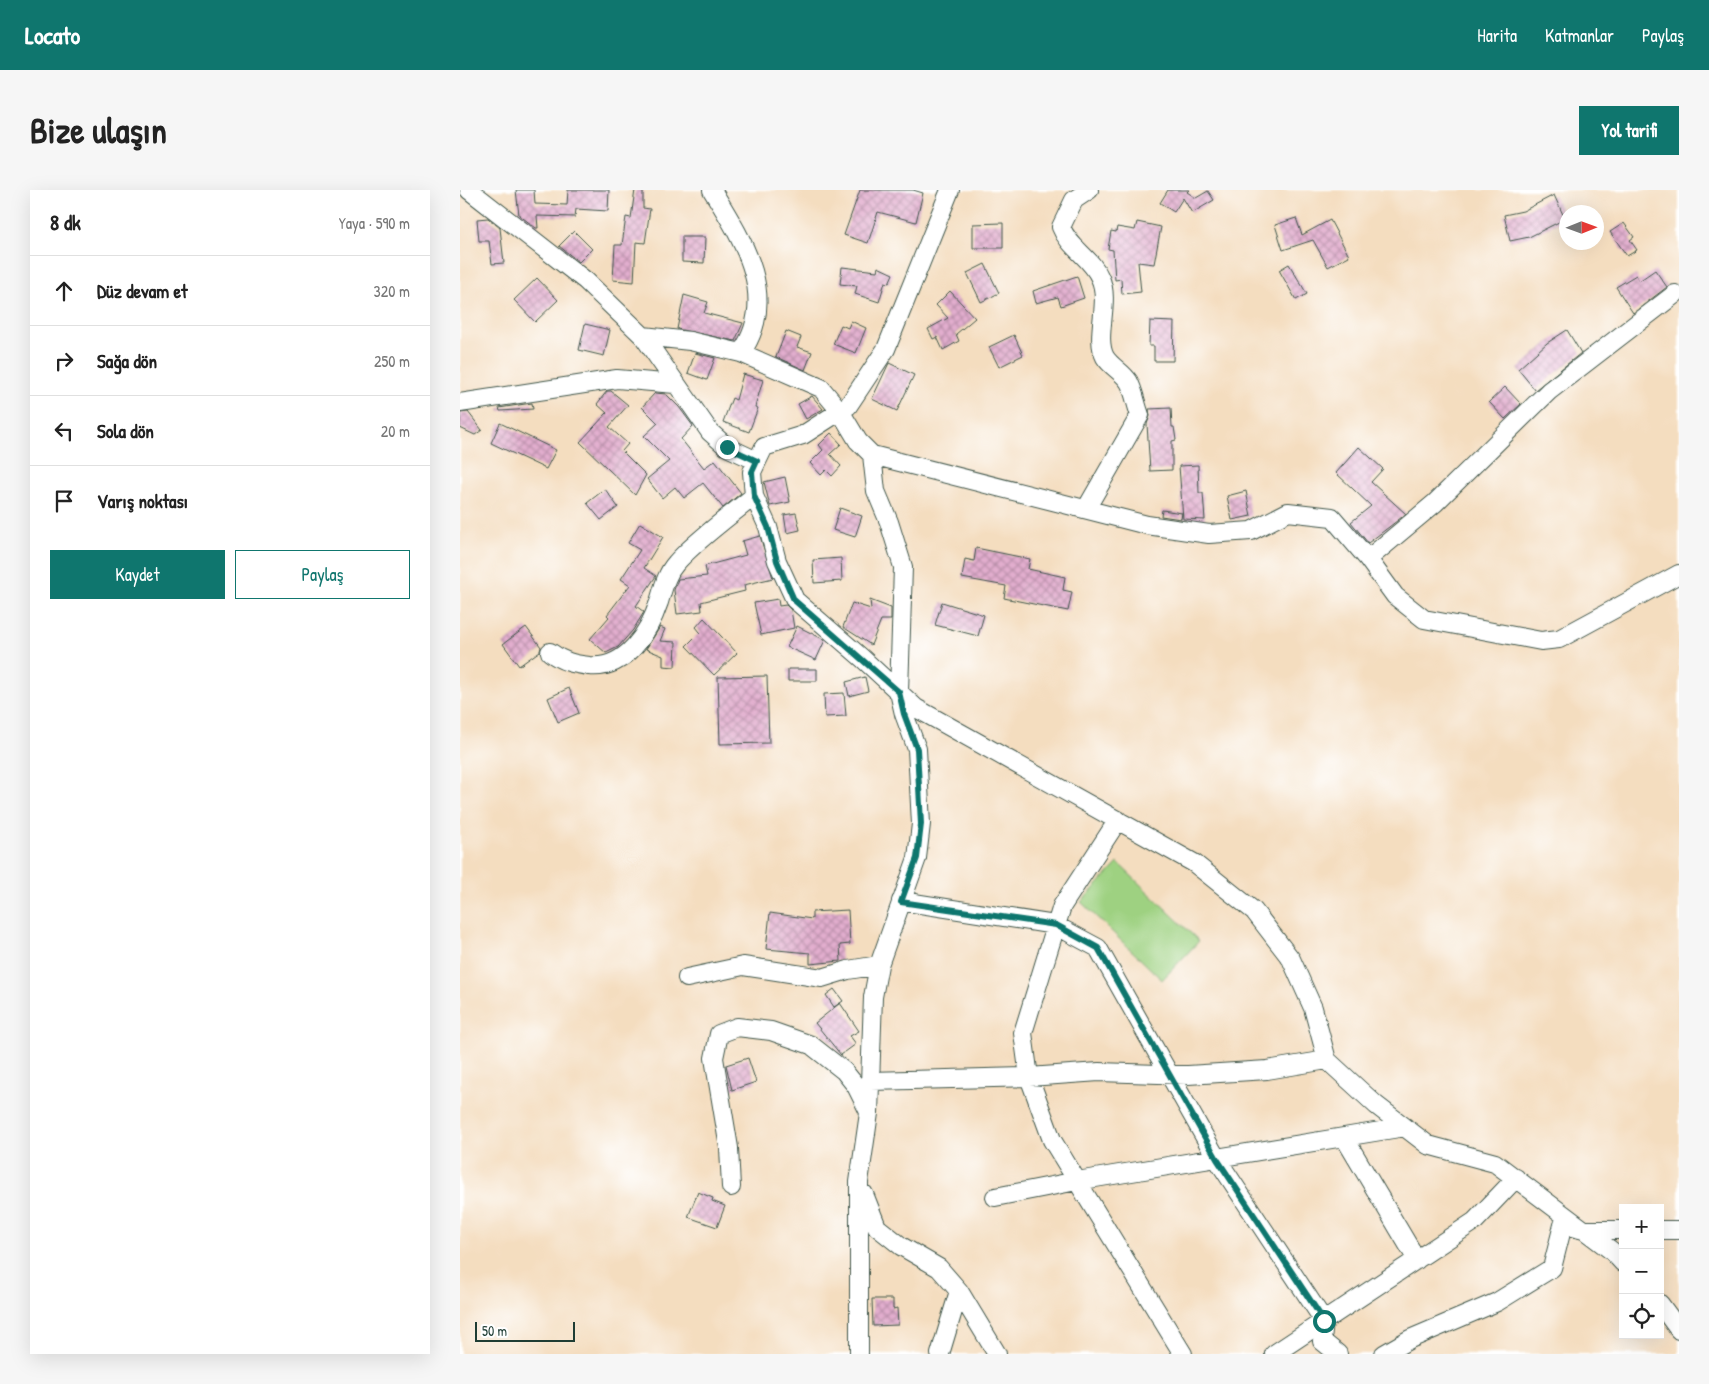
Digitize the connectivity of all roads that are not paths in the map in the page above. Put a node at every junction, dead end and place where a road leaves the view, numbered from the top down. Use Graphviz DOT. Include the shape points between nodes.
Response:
graph roads {
  1 [pos="469,190"];
  2 [pos="712,190"];
  3 [pos="950,190"];
  4 [pos="1089,190"];
  5 [pos="1675,294"];
  6 [pos="643,336"];
  7 [pos="741,354"];
  8 [pos="675,384"];
  9 [pos="460,403"];
  10 [pos="840,412"];
  11 [pos="872,455"];
  12 [pos="757,461"];
  13 [pos="754,496"];
  14 [pos="1086,508"];
  15 [pos="1368,559"];
  16 [pos="1679,574"];
  17 [pos="550,652"];
  18 [pos="899,692"];
  19 [pos="1118,820"];
  20 [pos="901,902"];
  21 [pos="1056,925"];
  22 [pos="879,965"];
  23 [pos="687,978"];
  24 [pos="1327,1060"];
  25 [pos="1168,1074"];
  26 [pos="1029,1077"];
  27 [pos="870,1081"];
  28 [pos="869,1113"];
  29 [pos="1405,1127"];
  30 [pos="1344,1137"];
  31 [pos="1217,1159"];
  32 [pos="1516,1178"];
  33 [pos="1077,1181"];
  34 [pos="859,1182"];
  35 [pos="731,1187"];
  36 [pos="995,1197"];
  37 [pos="1584,1230"];
  38 [pos="1619,1230"];
  39 [pos="1664,1230"];
  40 [pos="1679,1230"];
  41 [pos="1619,1259"];
  42 [pos="1417,1260"];
  43 [pos="959,1291"];
  44 [pos="1664,1309"];
  45 [pos="1324,1321"];
  46 [pos="1679,1330"];
  47 [pos="859,1354"];
  48 [pos="940,1354"];
  49 [pos="998,1354"];
  50 [pos="1183,1354"];
  51 [pos="1274,1354"];
  52 [pos="1338,1354"];
  53 [pos="1384,1354"];
  1 -- 6 [label="street" via="586,281"];
  2 -- 7 [label="street" via="750,258 755,277 756,310 751,339"];
  3 -- 10 [label="street" via="886,349 848,406"];
  4 -- 14 [label="street" via="1074,200 1061,227 1064,236 1093,265 1101,278 1105,295 1102,332 1105,357 1129,382 1140,415"];
  5 -- 15 [label="street" via="1549,391 1435,503"];
  6 -- 7 [label="street" via="690,341"];
  6 -- 8 [label="street"];
  7 -- 10 [label="street" via="820,388"];
  8 -- 9 [label="street" via="617,379"];
  8 -- 12 [label="street" via="710,432 727,447"];
  10 -- 11 [label="street" via="858,441"];
  10 -- 12 [label="street" via="803,435 764,447"];
  11 -- 14 [label="street"];
  11 -- 18 [label="street" via="876,491 890,522 903,566"];
  12 -- 13 [label="street" via="752,472"];
  13 -- 17 [label="street" via="675,564 664,584 659,604 627,656 594,667 560,660"];
  13 -- 18 [label="street" via="794,600"];
  14 -- 15 [label="street" via="1147,525 1209,534 1251,531 1288,512 1332,518"];
  15 -- 16 [label="street" via="1395,596 1424,619 1541,641 1559,639"];
  18 -- 19 [label="street" via="916,708"];
  18 -- 20 [label="street" via="917,749 921,824 917,858"];
  19 -- 21 [label="street" via="1062,906"];
  19 -- 24 [label="street" via="1194,863 1254,911 1291,959 1314,1008"];
  20 -- 21 [label="street"];
  20 -- 22 [label="street"];
  21 -- 25 [label="street" via="1098,948"];
  21 -- 26 [label="street" via="1024,1034"];
  22 -- 23 [label="street" via="822,978 743,966"];
  22 -- 27 [label="street" via="873,997"];
  24 -- 25 [label="street" via="1267,1070"];
  24 -- 29 [label="street"];
  25 -- 26 [label="street" via="1099,1072"];
  25 -- 31 [label="street"];
  26 -- 27 [label="street"];
  26 -- 33 [label="street" via="1052,1140"];
  27 -- 28 [label="street"];
  28 -- 34 [label="street"];
  28 -- 35 [label="street" via="856,1086 811,1045 771,1031 737,1027 719,1034 714,1058 729,1148"];
  29 -- 30 [label="street"];
  29 -- 32 [label="street" via="1428,1145 1495,1162"];
  30 -- 31 [label="street"];
  30 -- 42 [label="street"];
  31 -- 33 [label="street"];
  31 -- 45 [label="street"];
  32 -- 37 [label="street"];
  32 -- 42 [label="street" via="1474,1221"];
  33 -- 36 [label="street"];
  33 -- 50 [label="street"];
  34 -- 43 [label="street" via="877,1227 901,1246 939,1268"];
  34 -- 47 [label="street"];
  37 -- 38 [label="street"];
  37 -- 41 [label="street"];
  37 -- 53 [label="street" via="1563,1226 1552,1268 1497,1302 1410,1339"];
  39 -- 40 [label="street"];
  42 -- 45 [label="street"];
  43 -- 48 [label="street"];
  43 -- 49 [label="street"];
  44 -- 46 [label="street"];
  45 -- 51 [label="street"];
  45 -- 52 [label="street" via="1322,1340"];
}
